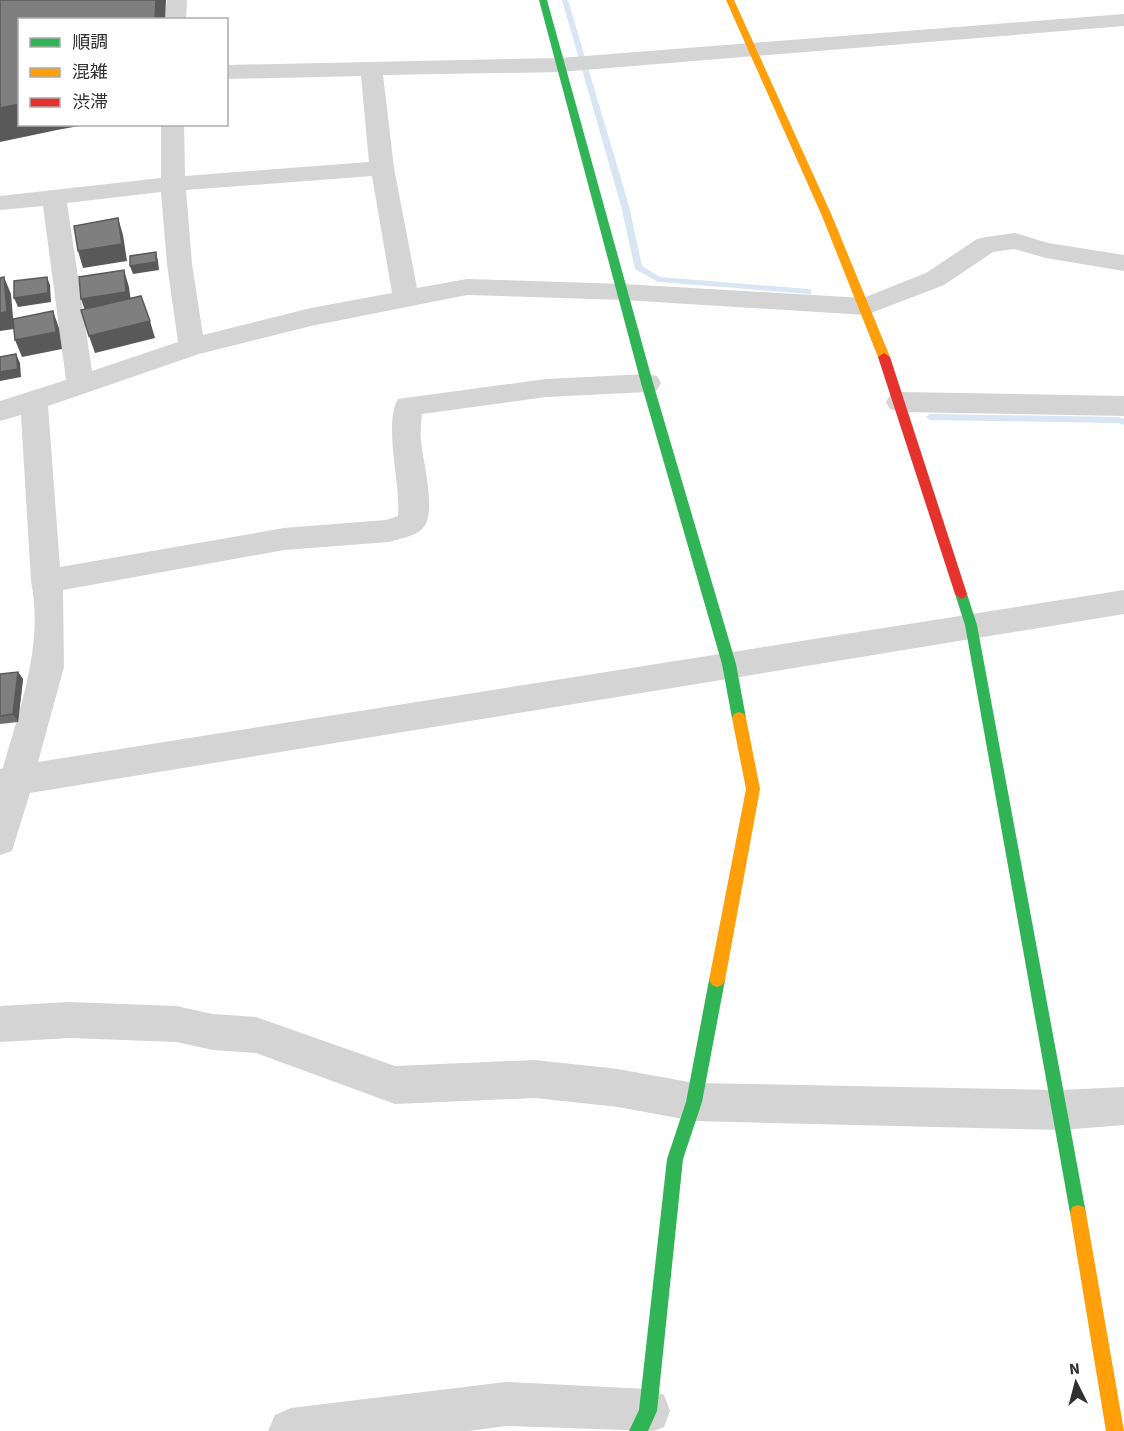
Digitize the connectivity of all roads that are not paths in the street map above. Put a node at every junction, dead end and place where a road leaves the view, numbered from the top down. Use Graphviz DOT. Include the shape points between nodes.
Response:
graph roads {
  1 [pos="177,0"];
  2 [pos="543,0"];
  3 [pos="730,0"];
  4 [pos="175,18"];
  5 [pos="1124,20"];
  6 [pos="753,51"];
  7 [pos="576,64"];
  8 [pos="371,69"];
  9 [pos="228,72"];
  10 [pos="172,126"];
  11 [pos="382,168"];
  12 [pos="172,184"];
  13 [pos="54,197"];
  14 [pos="0,202"];
  15 [pos="1123,264"];
  16 [pos="624,292"];
  17 [pos="406,300"];
  18 [pos="866,307"];
  19 [pos="192,347"];
  20 [pos="646,383"];
  21 [pos="80,385"];
  22 [pos="34,400"];
  23 [pos="900,402"];
  24 [pos="1124,406"];
  25 [pos="0,411"];
  26 [pos="46,582"];
  27 [pos="1124,602"];
  28 [pos="971,625"];
  29 [pos="729,664"];
  30 [pos="8,782"];
  31 [pos="0,840"];
  32 [pos="0,1024"];
  33 [pos="694,1102"];
  34 [pos="1124,1106"];
  35 [pos="1060,1110"];
  36 [pos="643,1421"];
  37 [pos="291,1431"];
  38 [pos="1114,1431"];
  1 -- 4 [label="street"];
  2 -- 7 [label="street"];
  3 -- 6 [label="street"];
  5 -- 6 [label="street"];
  6 -- 7 [label="street"];
  6 -- 18 [label="street"];
  7 -- 8 [label="street"];
  7 -- 16 [label="street"];
  8 -- 9 [label="street"];
  8 -- 11 [label="street"];
  10 -- 12 [label="street"];
  11 -- 12 [label="street"];
  11 -- 17 [label="street"];
  12 -- 13 [label="street"];
  12 -- 19 [label="street"];
  13 -- 14 [label="street"];
  13 -- 21 [label="street"];
  15 -- 18 [label="street" via="1015,241 986,245 935,279"];
  16 -- 17 [label="street" via="467,287"];
  16 -- 18 [label="street"];
  16 -- 20 [label="street"];
  17 -- 19 [label="street" via="311,317"];
  18 -- 23 [label="street"];
  19 -- 21 [label="street"];
  20 -- 26 [label="street" via="546,388 408,406 407,444 415,500 412,522 389,531 284,539"];
  20 -- 29 [label="street"];
  21 -- 22 [label="street"];
  22 -- 25 [label="street"];
  22 -- 26 [label="street"];
  23 -- 24 [label="street"];
  23 -- 28 [label="street"];
  26 -- 30 [label="street" via="48,667"];
  27 -- 28 [label="street"];
  28 -- 29 [label="street"];
  28 -- 35 [label="street"];
  29 -- 30 [label="street"];
  29 -- 33 [label="street" via="753,789"];
  30 -- 31 [label="street"];
  32 -- 33 [label="street" via="70,1020 176,1024 256,1035 395,1085 535,1079"];
  33 -- 35 [label="street"];
  33 -- 36 [label="street" via="675,1159"];
  34 -- 35 [label="street"];
  35 -- 38 [label="street"];
  36 -- 37 [label="street" via="506,1404"];
}
